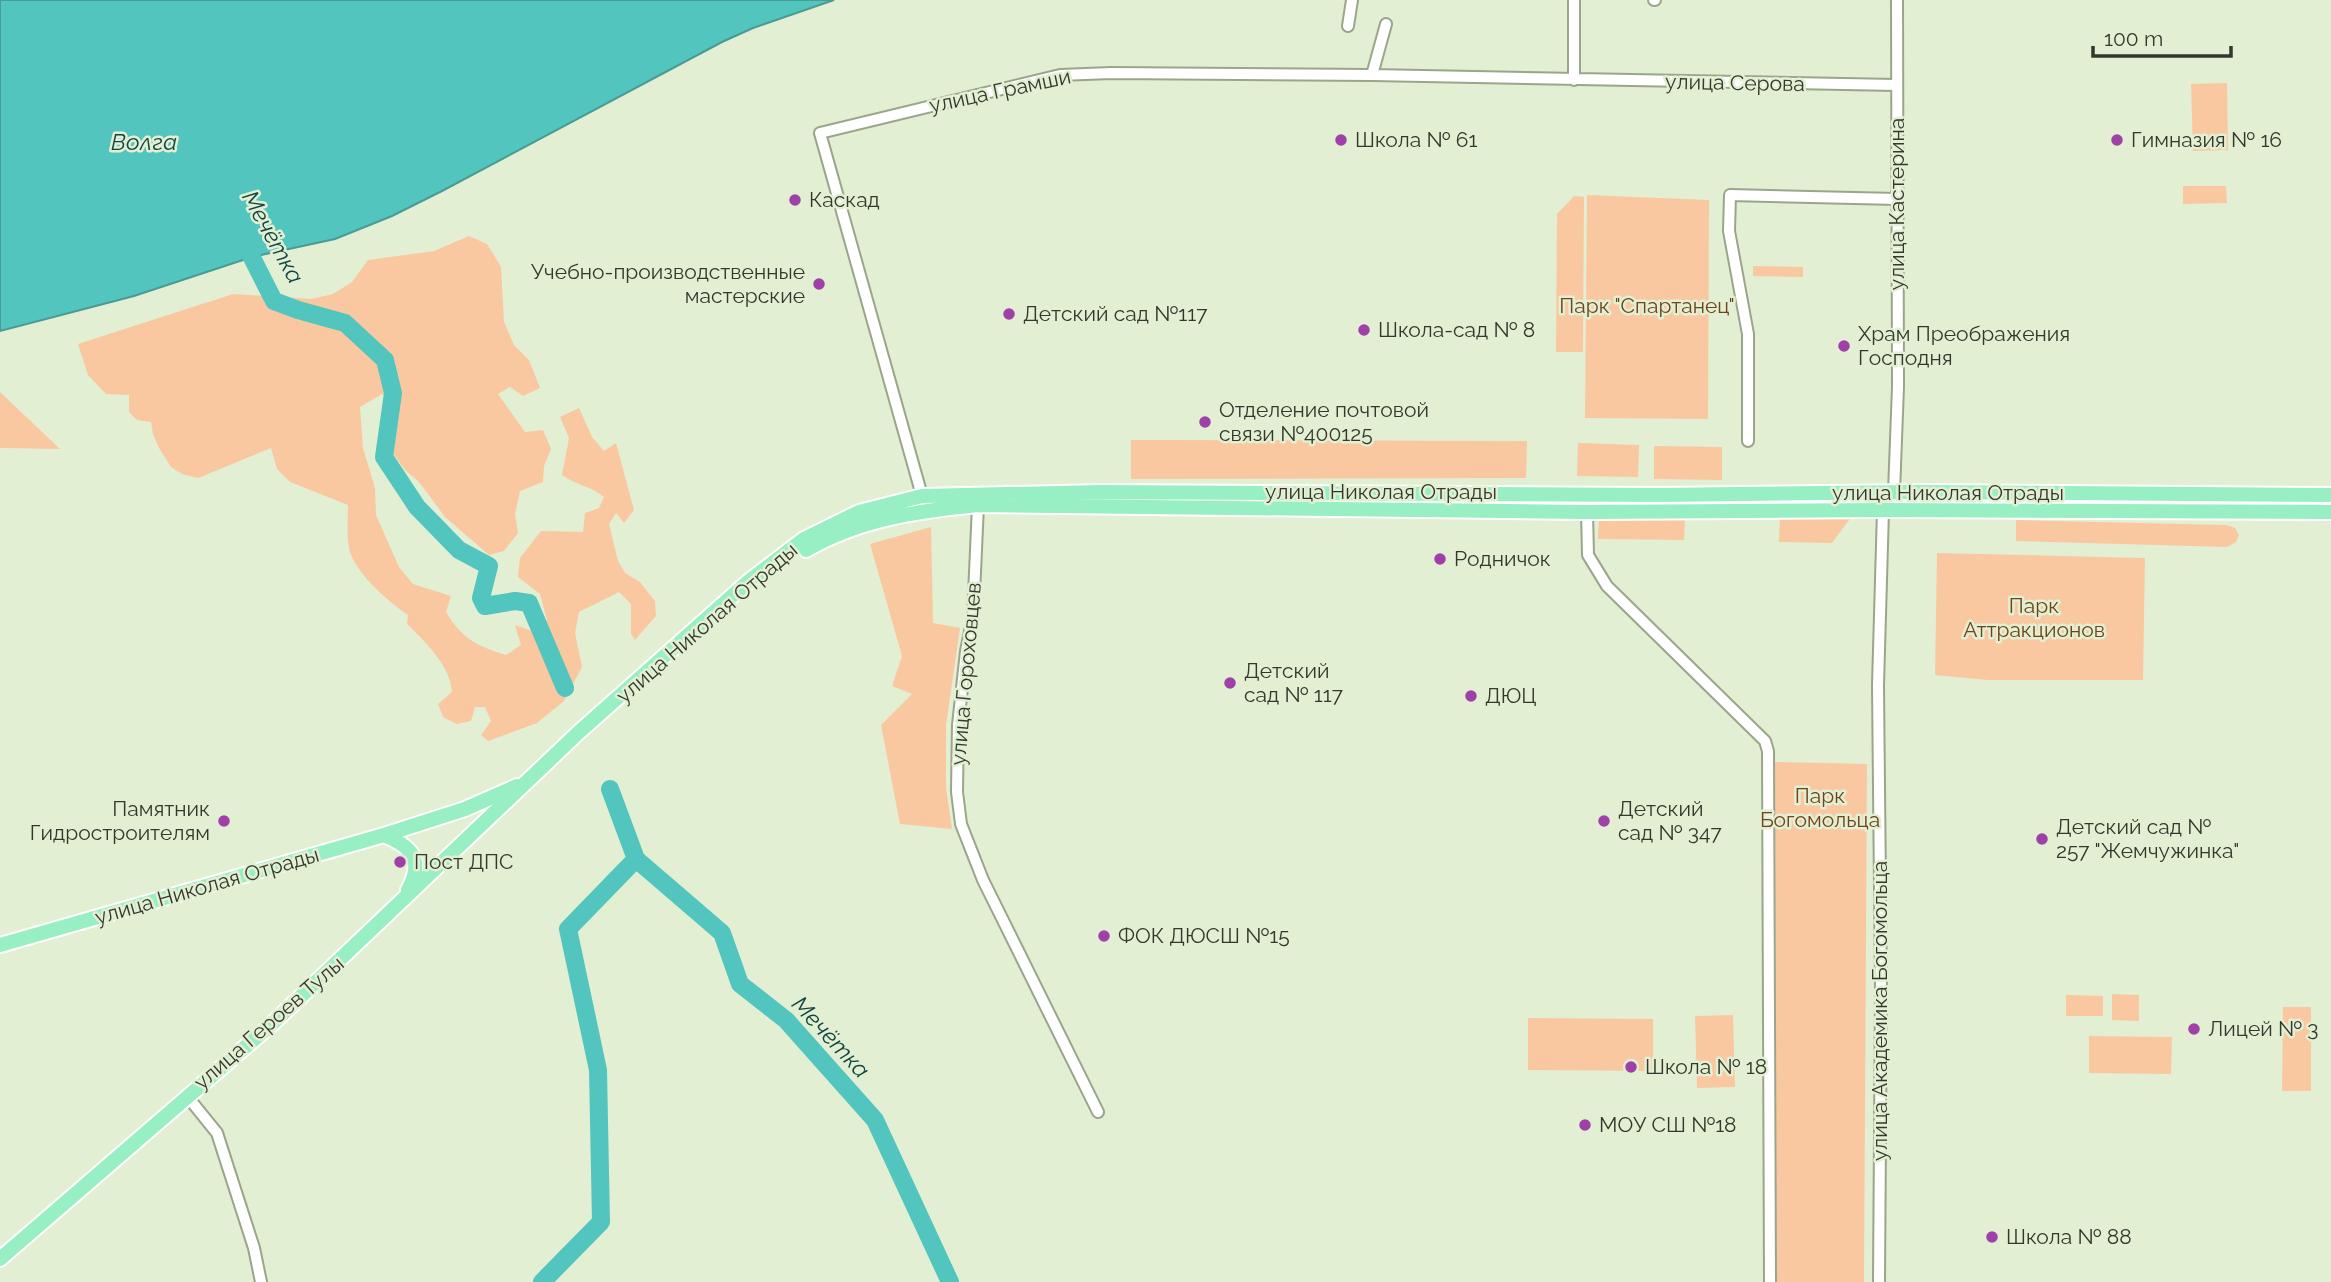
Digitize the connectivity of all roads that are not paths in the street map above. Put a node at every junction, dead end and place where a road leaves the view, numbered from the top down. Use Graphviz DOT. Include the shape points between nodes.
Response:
graph roads {
  1 [pos="1352,0"];
  2 [pos="1574,0"];
  3 [pos="1897,0"];
  4 [pos="1386,24"];
  5 [pos="1348,26"];
  6 [pos="1372,75"];
  7 [pos="1574,80"];
  8 [pos="1896,85"];
  9 [pos="1897,199"];
  10 [pos="1748,440"];
  11 [pos="1894,492"];
  12 [pos="2331,495"];
  13 [pos="924,503"];
  14 [pos="978,505"];
  15 [pos="1883,510"];
  16 [pos="1587,512"];
  17 [pos="2331,512"];
  18 [pos="531,780"];
  19 [pos="384,835"];
  20 [pos="406,895"];
  21 [pos="0,945"];
  22 [pos="187,1096"];
  23 [pos="1098,1112"];
  24 [pos="0,1259"];
  25 [pos="261,1282"];
  26 [pos="1770,1282"];
  27 [pos="1879,1282"];
  1 -- 5 [label="street"];
  2 -- 7 [label="street"];
  3 -- 8 [label="street, улица Кастерина"];
  4 -- 6 [label="street"];
  6 -- 7 [label="street, улица Грамши"];
  6 -- 13 [label="street, улица Грамши" via="1060,75 820,133"];
  7 -- 8 [label="street, улица Серова"];
  8 -- 9 [label="street, улица Кастерина"];
  9 -- 10 [label="street" via="1730,195 1729,230 1748,334"];
  9 -- 11 [label="street, улица Кастерина"];
  11 -- 12 [label="main road, улица Николая Отрады"];
  11 -- 13 [label="main road, улица Николая Отрады" via="1100,492"];
  11 -- 15 [label="street, улица Академика Богомольца"];
  13 -- 14 [label="main road, улица Николая Отрады"];
  13 -- 18 [label="main road, улица Николая Отрады" via="838,533 782,566"];
  13 -- 18 [label="main road, улица Николая Отрады" via="859,512 804,540 749,581"];
  14 -- 16 [label="main road, улица Николая Отрады"];
  14 -- 23 [label="street, улица Гороховцев" via="973,617 958,725 961,824 982,880"];
  15 -- 16 [label="main road, улица Николая Отрады"];
  15 -- 17 [label="main road, улица Николая Отрады"];
  15 -- 27 [label="street, улица Академика Богомольца" via="1878,685"];
  16 -- 26 [label="street" via="1588,555 1607,586 1765,741 1768,751"];
  18 -- 19 [label="main road, улица Николая Отрады" via="465,809"];
  18 -- 20 [label="main road, улица Героев Тулы"];
  19 -- 20 [label="main road" via="413,855 416,870"];
  19 -- 21 [label="main road, улица Николая Отрады"];
  20 -- 22 [label="main road, улица Героев Тулы" via="345,957"];
  22 -- 24 [label="main road, улица Героев Тулы"];
  22 -- 25 [label="street" via="217,1133"];
}
